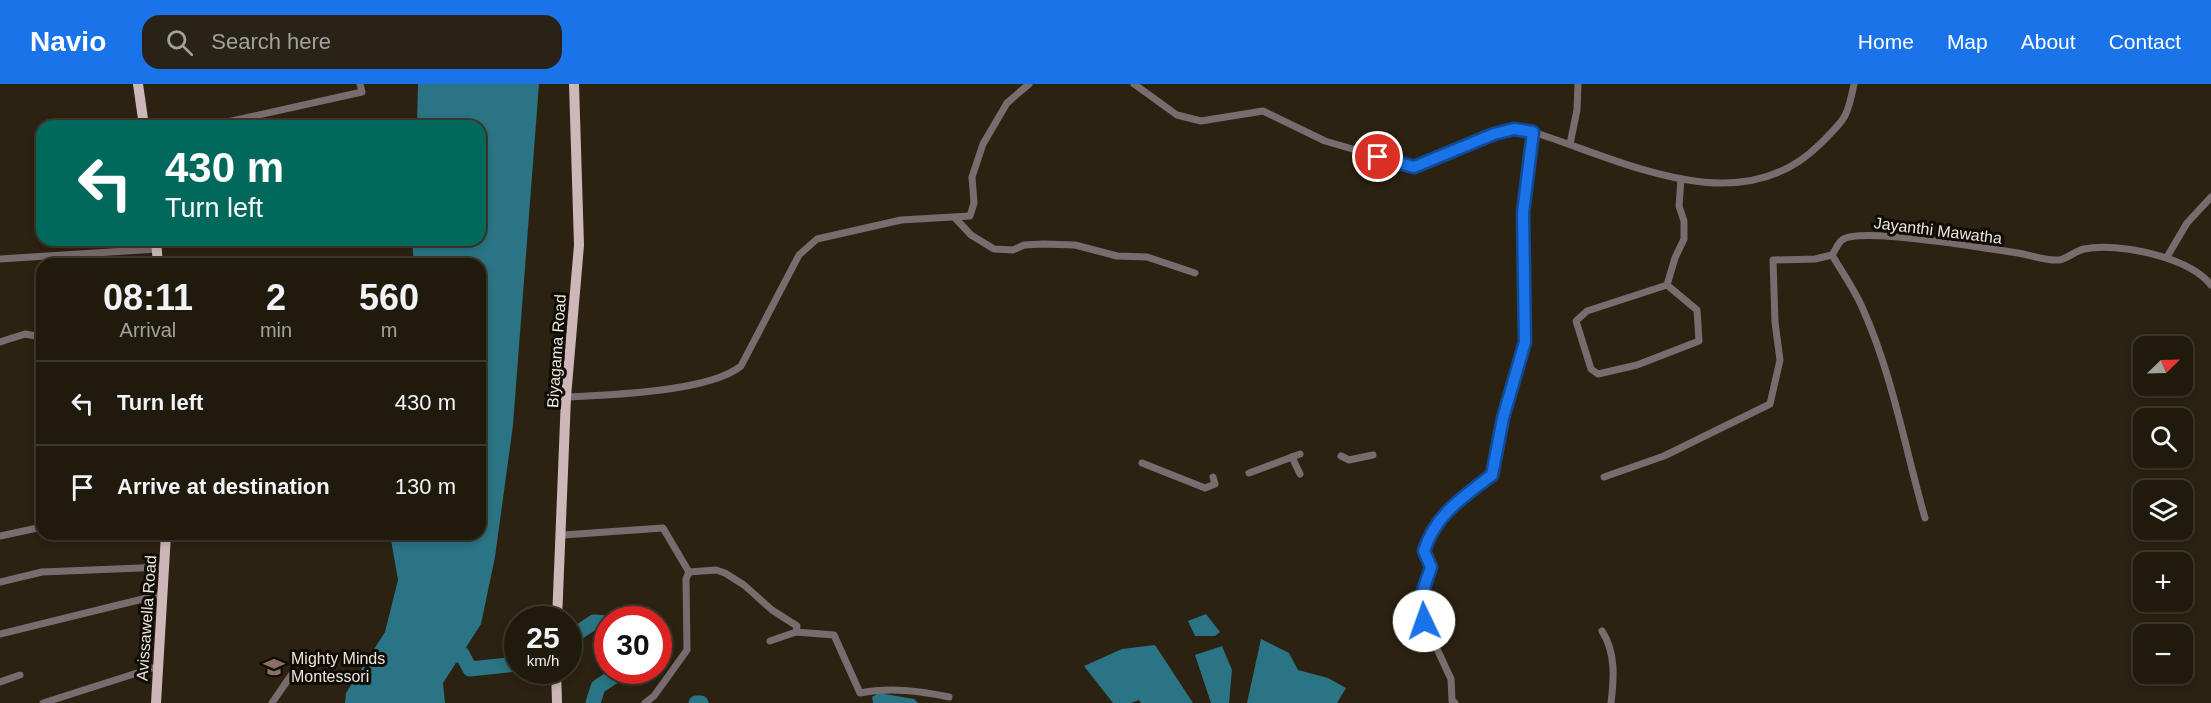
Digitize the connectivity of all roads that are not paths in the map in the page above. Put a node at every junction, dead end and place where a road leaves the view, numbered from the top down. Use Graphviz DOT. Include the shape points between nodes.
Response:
graph roads {
  1 [pos="138,84"];
  2 [pos="360,84"];
  3 [pos="574,84"];
  4 [pos="1029,84"];
  5 [pos="1134,84"];
  6 [pos="1578,84"];
  7 [pos="1854,84"];
  8 [pos="143,120"];
  9 [pos="235,120"];
  10 [pos="1533,132"];
  11 [pos="1570,144"];
  12 [pos="1681,179"];
  13 [pos="2211,197"];
  14 [pos="956,219"];
  15 [pos="146,246"];
  16 [pos="1832,255"];
  17 [pos="2167,257"];
  18 [pos="0,259"];
  19 [pos="1195,273"];
  20 [pos="1667,285"];
  21 [pos="2211,285"];
  22 [pos="36,336"];
  23 [pos="0,342"];
  24 [pos="566,397"];
  25 [pos="1300,454"];
  26 [pos="1373,455"];
  27 [pos="1341,456"];
  28 [pos="1292,457"];
  29 [pos="1142,463"];
  30 [pos="1249,473"];
  31 [pos="1300,474"];
  32 [pos="1213,477"];
  33 [pos="1604,477"];
  34 [pos="1925,518"];
  35 [pos="36,528"];
  36 [pos="0,536"];
  37 [pos="563,536"];
  38 [pos="166,540"];
  39 [pos="165,567"];
  40 [pos="689,572"];
  41 [pos="0,582"];
  42 [pos="163,594"];
  43 [pos="558,606"];
  44 [pos="1602,631"];
  45 [pos="796,632"];
  46 [pos="0,633"];
  47 [pos="770,641"];
  48 [pos="159,666"];
  49 [pos="294,671"];
  50 [pos="20,675"];
  51 [pos="0,682"];
  52 [pos="556,684"];
  53 [pos="949,697"];
  54 [pos="43,703"];
  55 [pos="156,703"];
  56 [pos="272,703"];
  57 [pos="557,703"];
  58 [pos="645,703"];
  59 [pos="1455,703"];
  60 [pos="1611,703"];
  1 -- 8 [label="main road"];
  2 -- 9 [label="street" via="362,92"];
  3 -- 24 [label="main road, Biyagama Road" via="579,245"];
  4 -- 14 [label="street" via="1007,103 983,144 972,177 974,203 970,216"];
  5 -- 10 [label="street" via="1177,116 1201,121 1263,111 1324,141 1414,167 1494,134 1514,129"];
  6 -- 11 [label="street"];
  7 -- 12 [label="street" via="1847,117 1797,164 1752,182 1700,184"];
  10 -- 11 [label="street"];
  10 -- 59 [label="street" via="1523,213 1525,342 1503,418 1492,475 1448,508 1428,536 1424,551 1431,567 1422,594 1424,621 1451,679"];
  11 -- 12 [label="street"];
  12 -- 20 [label="street" via="1679,206 1684,239"];
  13 -- 17 [label="street" via="2187,223"];
  14 -- 19 [label="street" via="971,235 994,249 1075,245 1117,256 1147,256"];
  14 -- 24 [label="street" via="901,220 817,239 799,255 741,366 733,372 646,392"];
  15 -- 18 [label="street"];
  16 -- 17 [label="street, Jayanthi Mawatha" via="1842,240 1858,235 1925,240 2059,260 2083,249 2107,247"];
  16 -- 33 [label="street" via="1773,260 1780,360 1770,404 1664,456"];
  16 -- 34 [label="street" via="1862,306 1892,388"];
  17 -- 21 [label="street, Jayanthi Mawatha" via="2186,264"];
  20 -- 20 [label="street" via="1587,311 1578,318 1584,349 1594,372 1637,364 1696,345 1697,310"];
  22 -- 23 [label="street" via="25,334"];
  24 -- 37 [label="main road, Biyagama Road"];
  25 -- 28 [label="street"];
  26 -- 27 [label="street" via="1349,460"];
  28 -- 30 [label="street"];
  28 -- 31 [label="street"];
  29 -- 32 [label="street" via="1205,488 1215,484"];
  35 -- 36 [label="street"];
  37 -- 40 [label="street" via="663,528"];
  37 -- 43 [label="main road, Biyagama Road"];
  38 -- 39 [label="main road, Avissawella Road"];
  39 -- 41 [label="street" via="42,572"];
  39 -- 42 [label="main road, Avissawella Road"];
  40 -- 45 [label="street" via="725,573 795,624"];
  40 -- 58 [label="street" via="687,650"];
  42 -- 46 [label="street"];
  42 -- 48 [label="main road, Avissawella Road"];
  44 -- 60 [label="street" via="1612,657"];
  45 -- 47 [label="street"];
  45 -- 53 [label="street" via="834,635 860,693 909,691"];
  48 -- 54 [label="street"];
  48 -- 55 [label="main road, Avissawella Road"];
  49 -- 56 [label="street"];
  50 -- 51 [label="street"];
  52 -- 57 [label="main road"];
}
